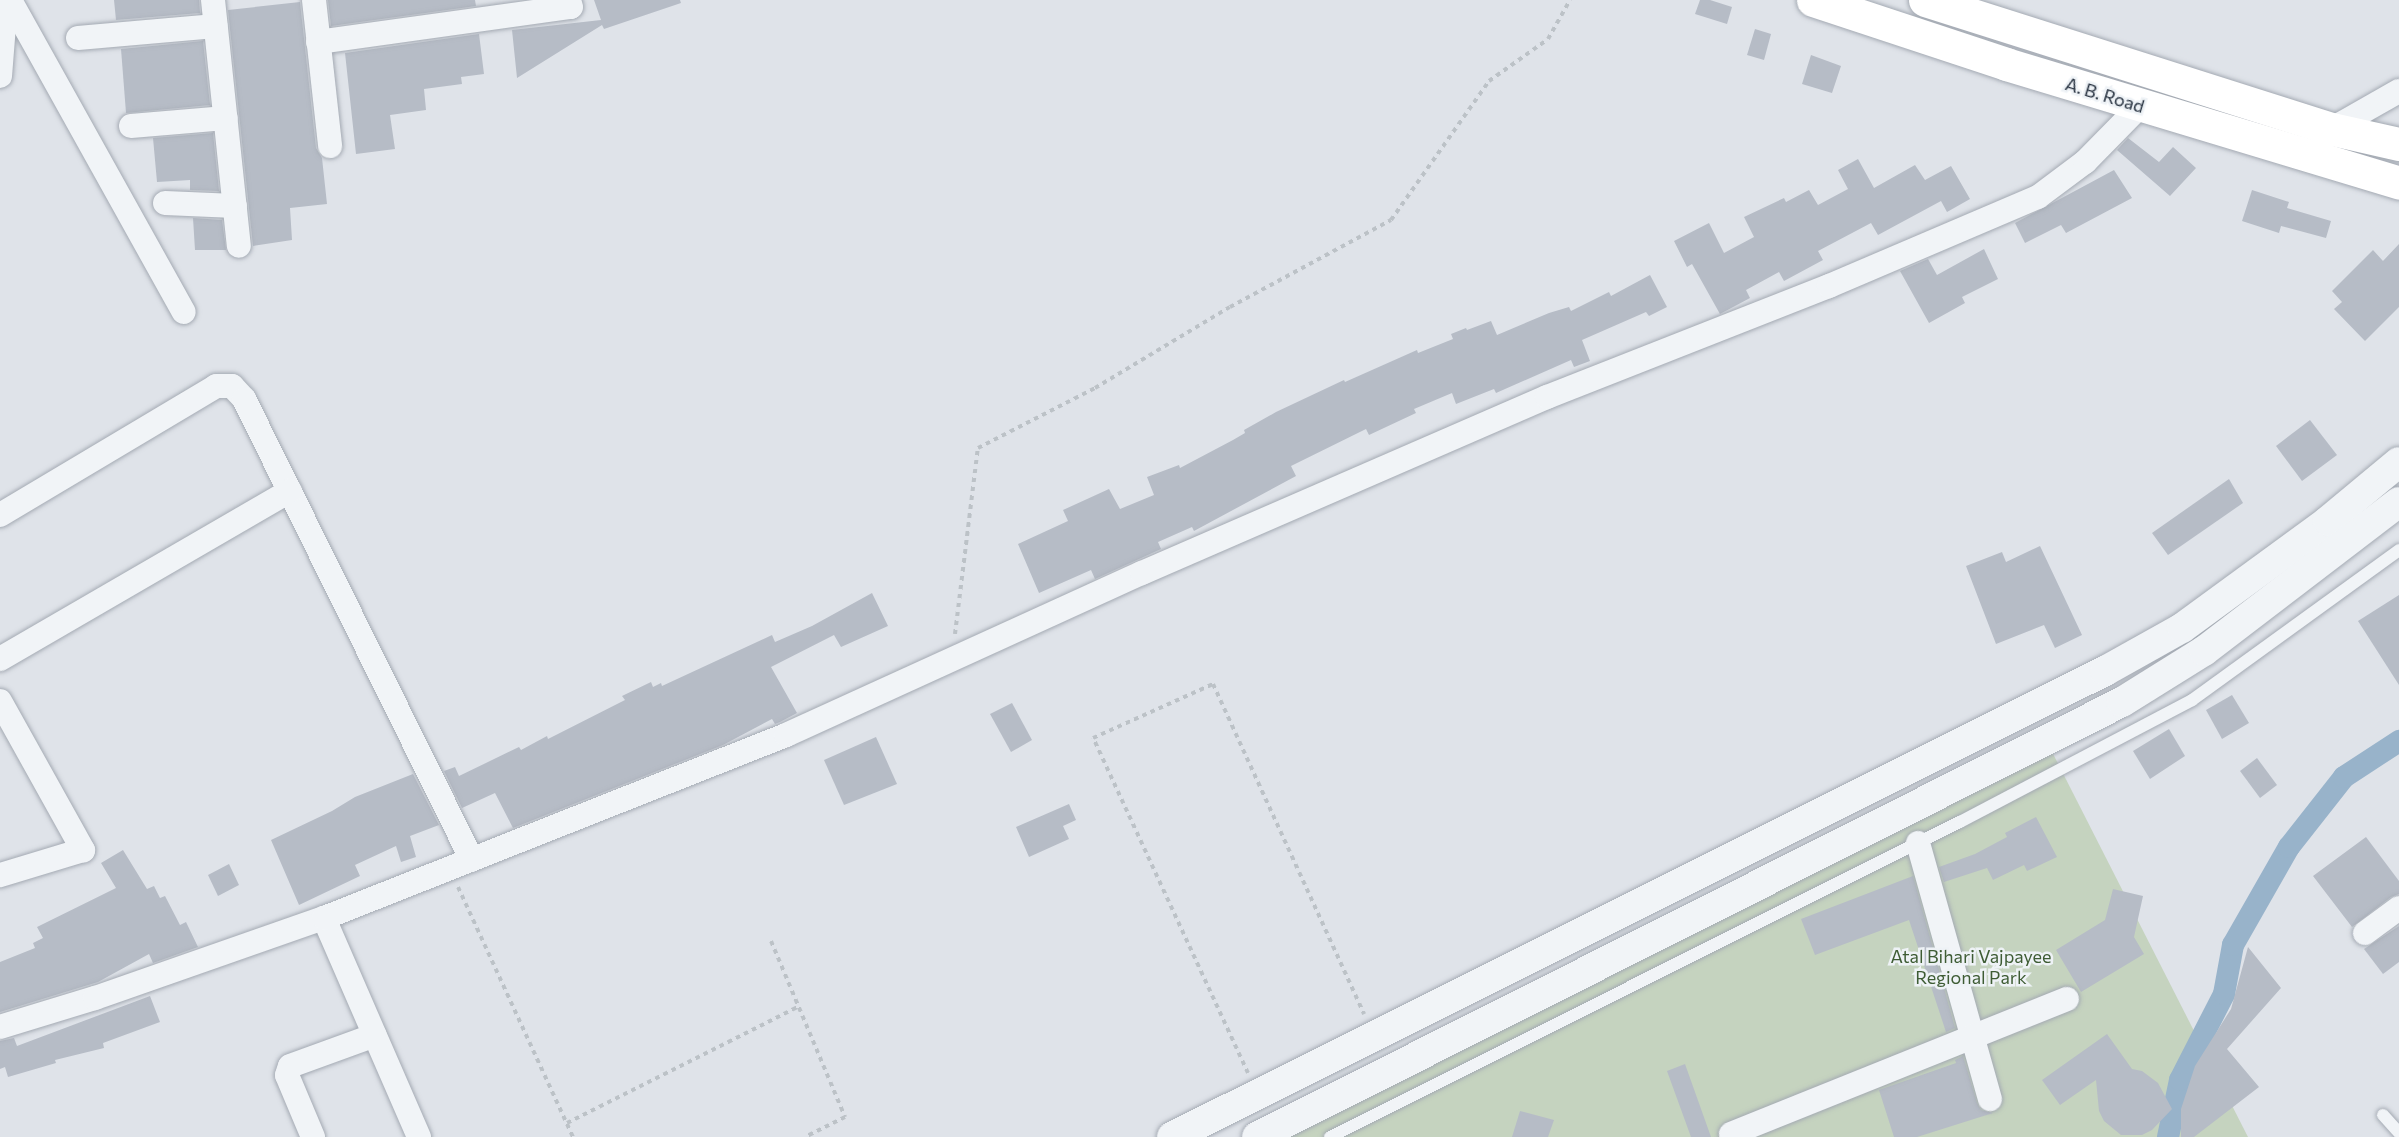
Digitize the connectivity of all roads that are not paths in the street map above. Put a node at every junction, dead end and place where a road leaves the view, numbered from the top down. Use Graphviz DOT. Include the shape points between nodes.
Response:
graph roads {
  1 [pos="8,0"];
  2 [pos="213,0"];
  3 [pos="314,0"];
  4 [pos="568,0"];
  5 [pos="1813,0"];
  6 [pos="1942,3"];
  7 [pos="215,26"];
  8 [pos="78,38"];
  9 [pos="318,42"];
  10 [pos="0,76"];
  11 [pos="2399,91"];
  12 [pos="2141,105"];
  13 [pos="226,118"];
  14 [pos="131,126"];
  15 [pos="2332,129"];
  16 [pos="2399,144"];
  17 [pos="330,146"];
  18 [pos="2399,183"];
  19 [pos="165,202"];
  20 [pos="235,206"];
  21 [pos="240,246"];
  22 [pos="184,312"];
  23 [pos="2399,462"];
  24 [pos="290,491"];
  25 [pos="2399,502"];
  26 [pos="0,515"];
  27 [pos="2399,550"];
  28 [pos="0,659"];
  29 [pos="0,701"];
  30 [pos="1918,843"];
  31 [pos="461,864"];
  32 [pos="0,875"];
  33 [pos="2399,908"];
  34 [pos="324,918"];
  35 [pos="2364,933"];
  36 [pos="2067,999"];
  37 [pos="0,1027"];
  38 [pos="375,1035"];
  39 [pos="1973,1037"];
  40 [pos="1990,1099"];
  41 [pos="2383,1115"];
  42 [pos="2399,1133"];
  43 [pos="1731,1134"];
  44 [pos="313,1137"];
  45 [pos="420,1137"];
  46 [pos="1172,1137"];
  47 [pos="1257,1137"];
  48 [pos="1330,1137"];
  1 -- 10 [label="street"];
  1 -- 22 [label="street"];
  2 -- 7 [label="street"];
  3 -- 9 [label="street"];
  4 -- 9 [label="street" via="571,7"];
  5 -- 12 [label="main road, A. B. Road"];
  6 -- 15 [label="main road, A. B. Road"];
  7 -- 8 [label="street"];
  7 -- 13 [label="street"];
  9 -- 17 [label="street"];
  11 -- 15 [label="street"];
  12 -- 18 [label="main road, A. B. Road"];
  12 -- 31 [label="street" via="2085,162 2038,197 1828,286 1536,401 786,735"];
  13 -- 14 [label="street"];
  13 -- 20 [label="street"];
  15 -- 16 [label="main road, A. B. Road"];
  19 -- 20 [label="street"];
  20 -- 21 [label="street"];
  23 -- 46 [label="street" via="2328,521 2163,639"];
  24 -- 26 [label="street" via="244,399 232,386 216,386"];
  24 -- 28 [label="street"];
  24 -- 31 [label="street"];
  25 -- 47 [label="street" via="2204,651 2122,702"];
  27 -- 30 [label="lane" via="2192,700"];
  29 -- 32 [label="street" via="83,850"];
  30 -- 39 [label="street"];
  30 -- 48 [label="lane"];
  31 -- 34 [label="street"];
  33 -- 35 [label="street"];
  34 -- 37 [label="street"];
  34 -- 38 [label="street"];
  36 -- 39 [label="street"];
  38 -- 44 [label="street" via="290,1066 287,1075"];
  38 -- 45 [label="street"];
  39 -- 40 [label="street"];
  39 -- 43 [label="street"];
  41 -- 42 [label="lane"];
}
